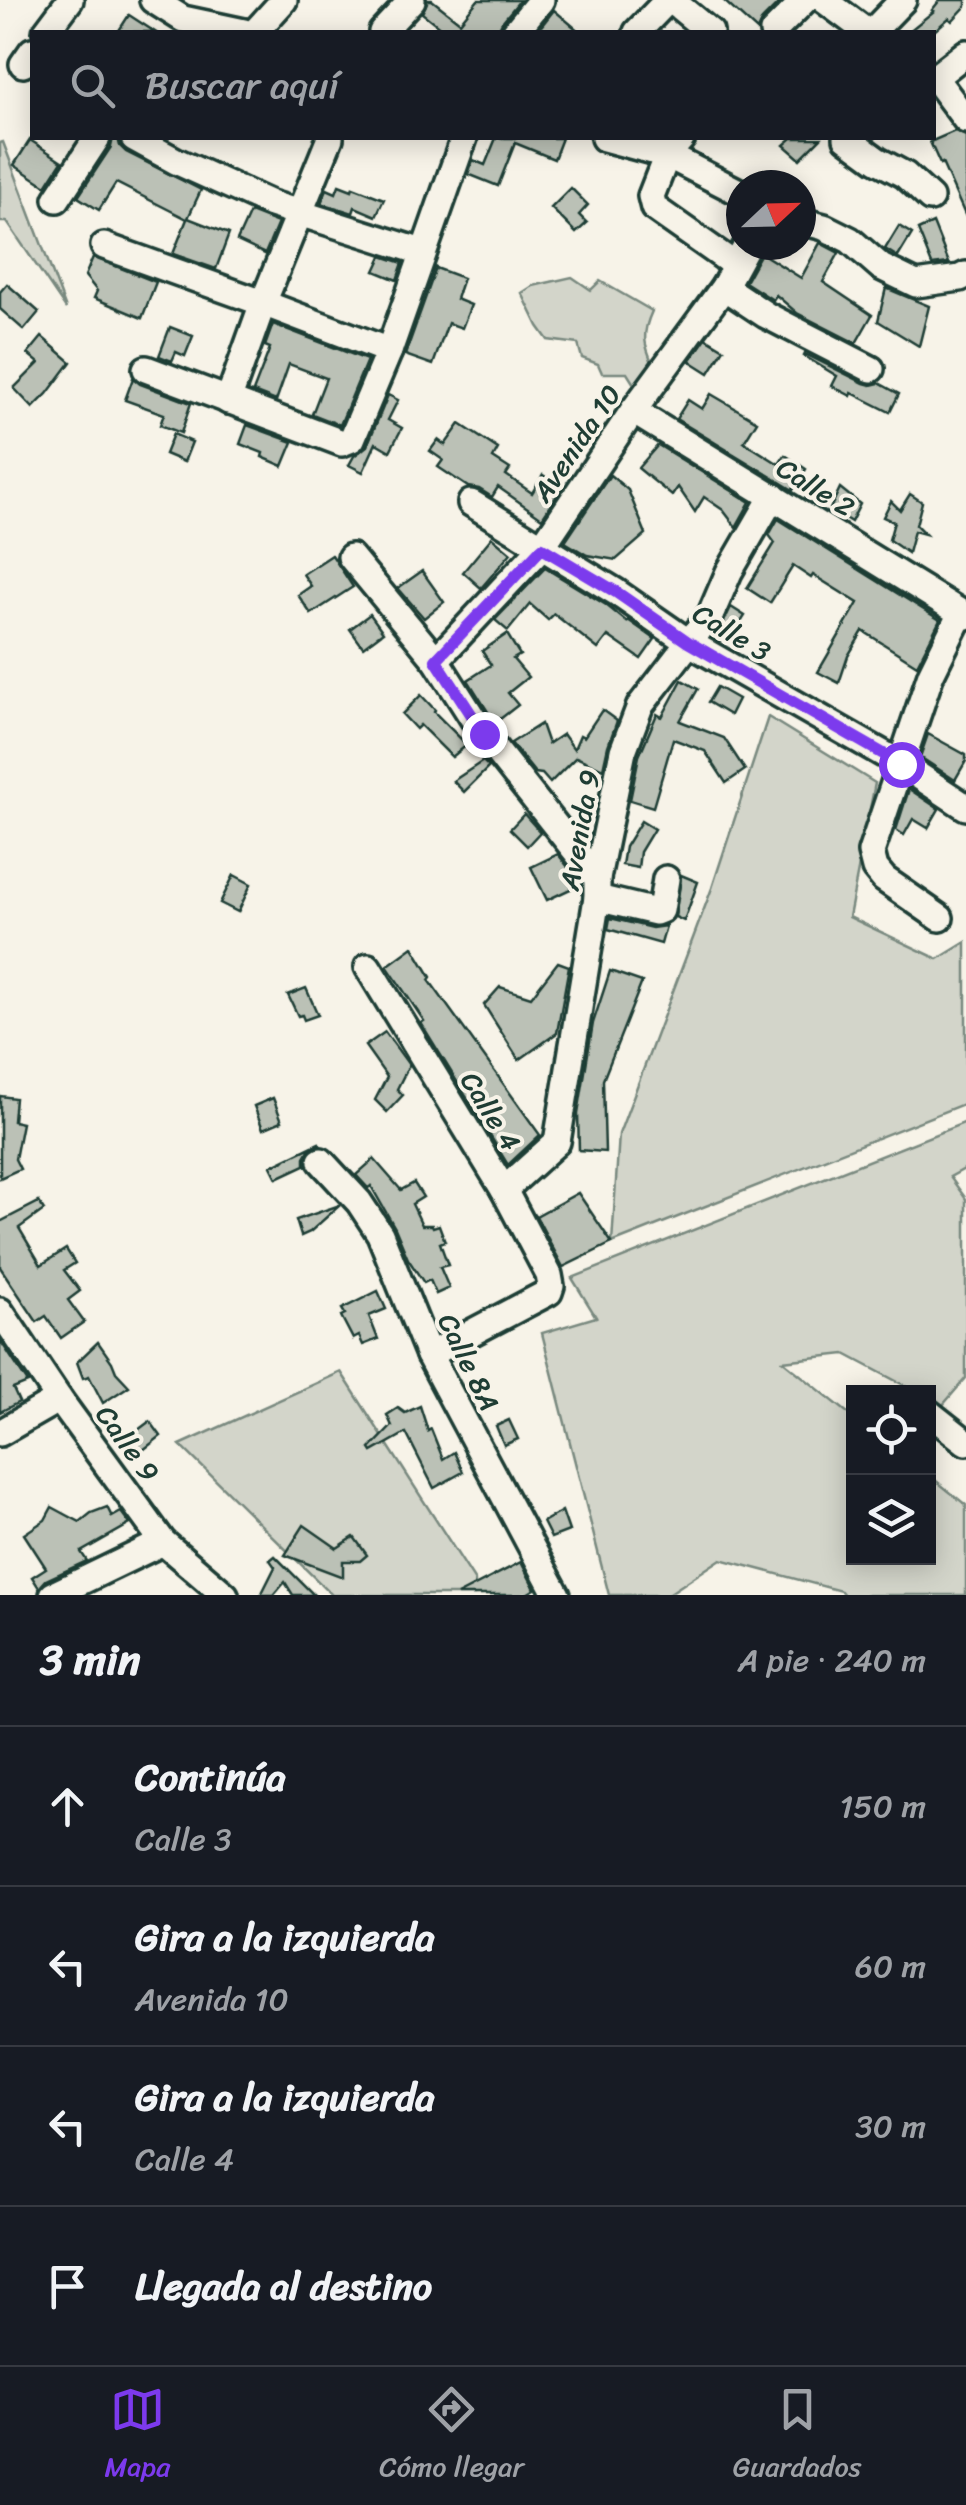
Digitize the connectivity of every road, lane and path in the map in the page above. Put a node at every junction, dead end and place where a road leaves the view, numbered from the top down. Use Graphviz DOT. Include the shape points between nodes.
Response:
graph roads {
  1 [pos="70,0"];
  2 [pos="284,0"];
  3 [pos="412,0"];
  4 [pos="541,0"];
  5 [pos="669,0"];
  6 [pos="805,0"];
  7 [pos="824,0"];
  8 [pos="903,0"];
  9 [pos="167,12"];
  10 [pos="48,30"];
  11 [pos="235,30"];
  12 [pos="258,30"];
  13 [pos="384,30"];
  14 [pos="517,30"];
  15 [pos="639,30"];
  16 [pos="707,30"];
  17 [pos="775,30"];
  18 [pos="866,30"];
  19 [pos="871,30"];
  20 [pos="966,53"];
  21 [pos="936,76"];
  22 [pos="936,81"];
  23 [pos="966,120"];
  24 [pos="96,140"];
  25 [pos="138,140"];
  26 [pos="329,140"];
  27 [pos="463,140"];
  28 [pos="622,140"];
  29 [pos="850,140"];
  30 [pos="674,146"];
  31 [pos="726,183"];
  32 [pos="930,198"];
  33 [pos="57,200"];
  34 [pos="299,212"];
  35 [pos="816,225"];
  36 [pos="104,246"];
  37 [pos="422,252"];
  38 [pos="735,266"];
  39 [pos="966,275"];
  40 [pos="263,303"];
  41 [pos="389,351"];
  42 [pos="871,368"];
  43 [pos="146,369"];
  44 [pos="228,400"];
  45 [pos="633,411"];
  46 [pos="773,496"];
  47 [pos="471,503"];
  48 [pos="542,548"];
  49 [pos="351,557"];
  50 [pos="964,614"];
  51 [pos="688,642"];
  52 [pos="436,660"];
  53 [pos="901,764"];
  54 [pos="966,807"];
  55 [pos="666,879"];
  56 [pos="597,888"];
  57 [pos="940,918"];
  58 [pos="368,968"];
  59 [pos="321,1161"];
  60 [pos="504,1190"];
  61 [pos="0,1311"];
  62 [pos="429,1355"];
  63 [pos="59,1398"];
  64 [pos="936,1418"];
  65 [pos="0,1434"];
  66 [pos="966,1442"];
  67 [pos="163,1542"];
  68 [pos="54,1595"];
  69 [pos="225,1595"];
  70 [pos="557,1595"];
  1 -- 10 [label="street"];
  2 -- 12 [label="street"];
  3 -- 13 [label="street"];
  4 -- 14 [label="street"];
  5 -- 15 [label="street"];
  5 -- 16 [label="street"];
  6 -- 17 [label="street"];
  7 -- 18 [label="street"];
  8 -- 19 [label="street"];
  9 -- 11 [label="street"];
  20 -- 21 [label="street"];
  22 -- 23 [label="street"];
  24 -- 33 [label="street"];
  25 -- 34 [label="street"];
  26 -- 34 [label="street"];
  27 -- 37 [label="street"];
  28 -- 30 [label="street"];
  29 -- 32 [label="street"];
  30 -- 31 [label="street"];
  30 -- 38 [label="street" via="651,196 654,208"];
  34 -- 37 [label="street"];
  34 -- 40 [label="street"];
  35 -- 39 [label="street" via="916,284"];
  36 -- 40 [label="street"];
  37 -- 41 [label="street"];
  38 -- 42 [label="street" via="766,315"];
  38 -- 45 [label="street, Avenida 10"];
  40 -- 41 [label="street"];
  40 -- 44 [label="street"];
  41 -- 44 [label="street" via="348,442"];
  43 -- 44 [label="street"];
  45 -- 46 [label="street, Calle 2"];
  45 -- 48 [label="street, Avenida 10"];
  46 -- 50 [label="street, Calle 2"];
  46 -- 51 [label="street, Avenida 9"];
  47 -- 48 [label="street, Calle 3"];
  48 -- 51 [label="street, Calle 3"];
  48 -- 52 [label="street, Avenida 10"];
  49 -- 52 [label="street"];
  50 -- 53 [label="street" via="931,674"];
  51 -- 53 [label="street, Calle 3"];
  51 -- 56 [label="street, Avenida 9" via="640,706 623,751"];
  52 -- 56 [label="street"];
  53 -- 54 [label="street, Calle 3"];
  53 -- 57 [label="street" via="871,852 875,868"];
  55 -- 56 [label="street" via="656,912"];
  56 -- 60 [label="street, Avenida 9" via="556,1142"];
  58 -- 60 [label="street, Calle 4"];
  59 -- 62 [label="street, Calle 8A" via="380,1234"];
  60 -- 62 [label="street, Calle 4" via="548,1275 549,1292"];
  61 -- 63 [label="street, Calle 9"];
  62 -- 70 [label="street, Calle 8A"];
  63 -- 65 [label="street"];
  63 -- 67 [label="street, Calle 9"];
  64 -- 66 [label="street"];
  67 -- 68 [label="street"];
  67 -- 69 [label="street, Calle 9"];
}
